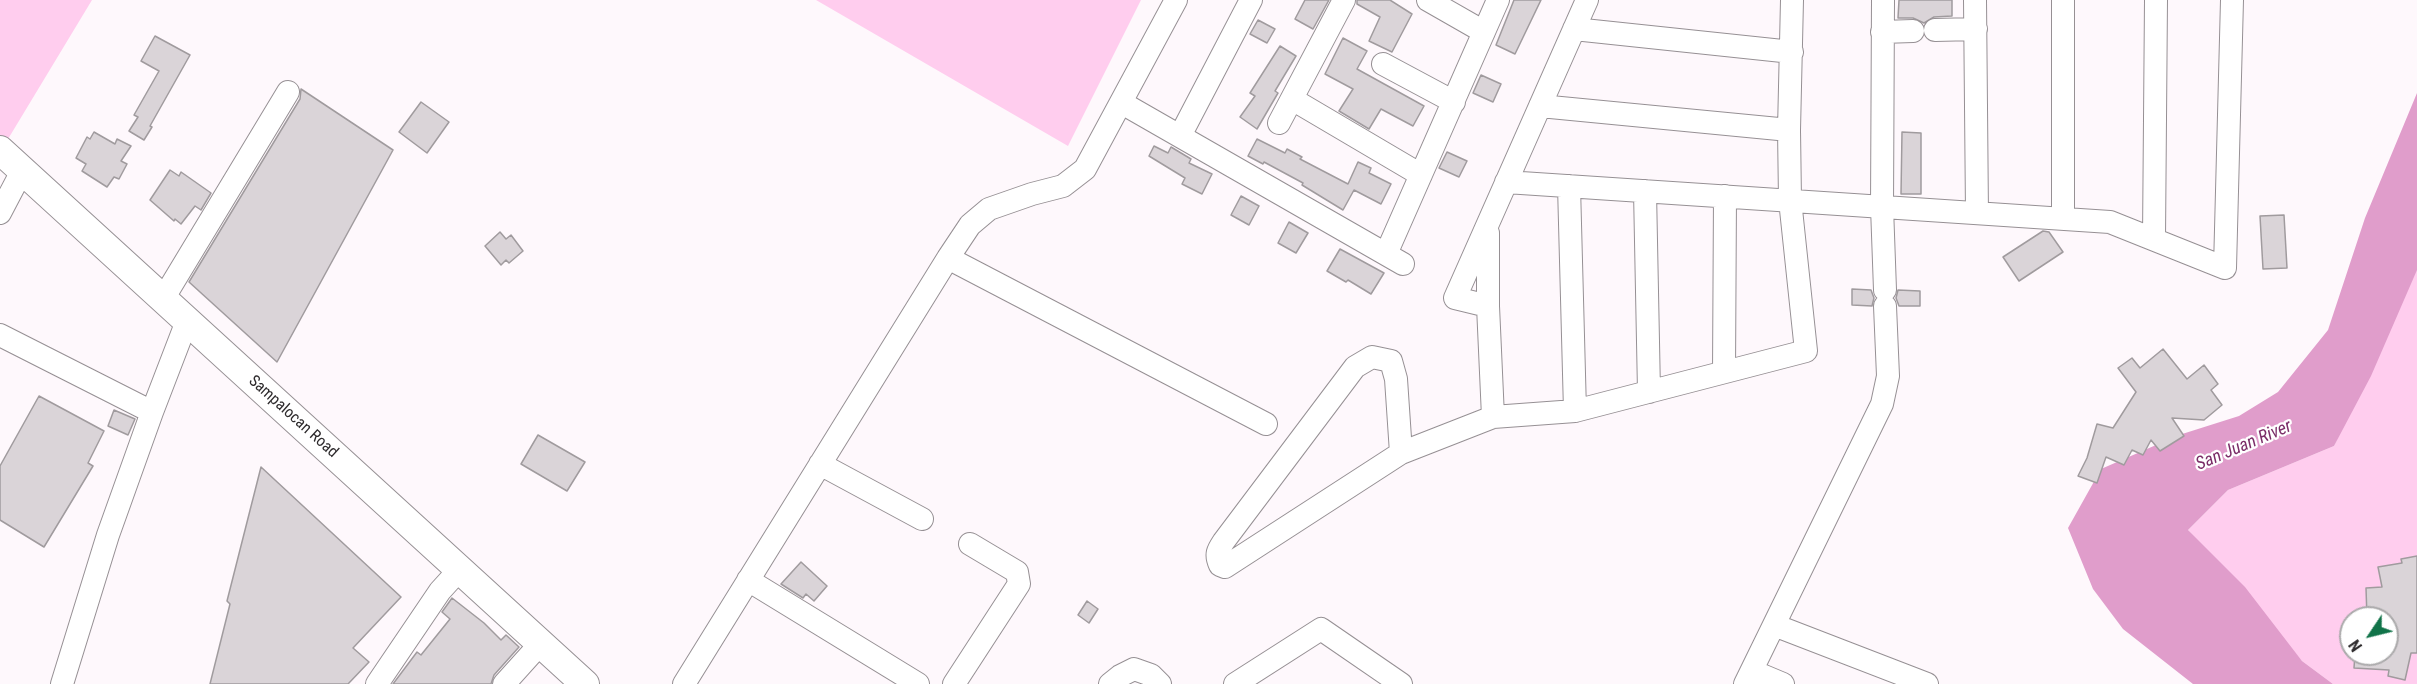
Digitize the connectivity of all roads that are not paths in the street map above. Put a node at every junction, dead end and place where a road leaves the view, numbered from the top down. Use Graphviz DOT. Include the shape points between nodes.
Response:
graph roads {
  1 [pos="1176,0"];
  2 [pos="1251,0"];
  3 [pos="1344,0"];
  4 [pos="1428,0"];
  5 [pos="1498,0"];
  6 [pos="1587,0"];
  7 [pos="1792,0"];
  8 [pos="1883,0"];
  9 [pos="1976,0"];
  10 [pos="2063,0"];
  11 [pos="2156,0"];
  12 [pos="2232,0"];
  13 [pos="1574,29"];
  14 [pos="1976,29"];
  15 [pos="1484,32"];
  16 [pos="1882,32"];
  17 [pos="1792,52"];
  18 [pos="1383,64"];
  19 [pos="288,92"];
  20 [pos="1292,99"];
  21 [pos="1454,102"];
  22 [pos="1122,103"];
  23 [pos="1540,106"];
  24 [pos="1278,123"];
  25 [pos="1789,130"];
  26 [pos="1179,136"];
  27 [pos="0,150"];
  28 [pos="22,171"];
  29 [pos="1421,175"];
  30 [pos="1506,182"];
  31 [pos="1569,186"];
  32 [pos="1645,191"];
  33 [pos="1725,196"];
  34 [pos="1790,200"];
  35 [pos="1882,207"];
  36 [pos="0,213"];
  37 [pos="1977,213"];
  38 [pos="2063,219"];
  39 [pos="1488,225"];
  40 [pos="2154,238"];
  41 [pos="948,258"];
  42 [pos="163,299"];
  43 [pos="1488,306"];
  44 [pos="187,321"];
  45 [pos="0,335"];
  46 [pos="1724,372"];
  47 [pos="1649,392"];
  48 [pos="1575,411"];
  49 [pos="152,412"];
  50 [pos="1494,417"];
  51 [pos="1266,424"];
  52 [pos="1401,453"];
  53 [pos="820,464"];
  54 [pos="922,519"];
  55 [pos="970,544"];
  56 [pos="460,569"];
  57 [pos="748,580"];
  58 [pos="1774,625"];
  59 [pos="541,642"];
  60 [pos="1748,677"];
  61 [pos="1246,681"];
  62 [pos="62,684"];
  63 [pos="377,684"];
  64 [pos="504,684"];
  65 [pos="585,684"];
  66 [pos="684,684"];
  67 [pos="918,684"];
  68 [pos="954,684"];
  69 [pos="1110,684"];
  70 [pos="1161,684"];
  71 [pos="1401,684"];
  72 [pos="1783,684"];
  73 [pos="1927,684"];
  1 -- 22 [label="street"];
  2 -- 26 [label="street"];
  3 -- 20 [label="street"];
  4 -- 15 [label="street"];
  5 -- 15 [label="street"];
  6 -- 13 [label="street"];
  7 -- 17 [label="street"];
  8 -- 16 [label="street"];
  9 -- 14 [label="street"];
  10 -- 38 [label="street"];
  11 -- 40 [label="street"];
  12 -- 40 [label="street" via="2225,268"];
  13 -- 17 [label="street"];
  13 -- 23 [label="street"];
  14 -- 16 [label="street"];
  14 -- 37 [label="street"];
  15 -- 21 [label="street"];
  16 -- 35 [label="street"];
  17 -- 25 [label="street"];
  18 -- 21 [label="street"];
  19 -- 42 [label="street"];
  20 -- 24 [label="street"];
  20 -- 29 [label="street"];
  21 -- 29 [label="street"];
  22 -- 26 [label="street"];
  22 -- 41 [label="street" via="1085,169 1064,186 989,209 970,225"];
  23 -- 25 [label="street"];
  23 -- 30 [label="street"];
  25 -- 34 [label="street"];
  26 -- 29 [label="street" via="1395,259"];
  27 -- 28 [label="main road, Sampalocan Road"];
  28 -- 36 [label="street"];
  28 -- 42 [label="main road, Sampalocan Road"];
  30 -- 31 [label="street"];
  30 -- 39 [label="street"];
  31 -- 32 [label="street"];
  31 -- 48 [label="street"];
  32 -- 33 [label="street"];
  32 -- 47 [label="street"];
  33 -- 34 [label="street"];
  33 -- 46 [label="street"];
  34 -- 35 [label="street"];
  34 -- 46 [label="street" via="1806,351"];
  35 -- 37 [label="street"];
  35 -- 58 [label="street" via="1888,375 1882,404"];
  37 -- 38 [label="street"];
  38 -- 40 [label="street" via="2110,222"];
  39 -- 43 [label="street"];
  39 -- 43 [label="street" via="1455,298"];
  41 -- 51 [label="street"];
  41 -- 53 [label="street"];
  42 -- 44 [label="main road, Sampalocan Road"];
  43 -- 50 [label="street"];
  44 -- 49 [label="street"];
  44 -- 56 [label="main road, Sampalocan Road"];
  45 -- 49 [label="street"];
  46 -- 47 [label="street"];
  47 -- 48 [label="street"];
  48 -- 50 [label="street"];
  49 -- 62 [label="street" via="108,535"];
  50 -- 52 [label="street"];
  52 -- 52 [label="street" via="1396,380 1390,361 1372,357 1355,367 1224,541 1217,551 1220,565 1225,567"];
  53 -- 54 [label="street"];
  53 -- 57 [label="street"];
  55 -- 68 [label="street" via="1017,572 1019,584"];
  56 -- 59 [label="main road, Sampalocan Road"];
  56 -- 63 [label="street" via="440,591"];
  57 -- 66 [label="street"];
  57 -- 67 [label="street"];
  58 -- 60 [label="street"];
  58 -- 73 [label="street"];
  59 -- 64 [label="street"];
  59 -- 65 [label="main road, Sampalocan Road"];
  60 -- 72 [label="street"];
  61 -- 71 [label="street" via="1321,629"];
  69 -- 70 [label="street" via="1134,669 1151,675"];
}
